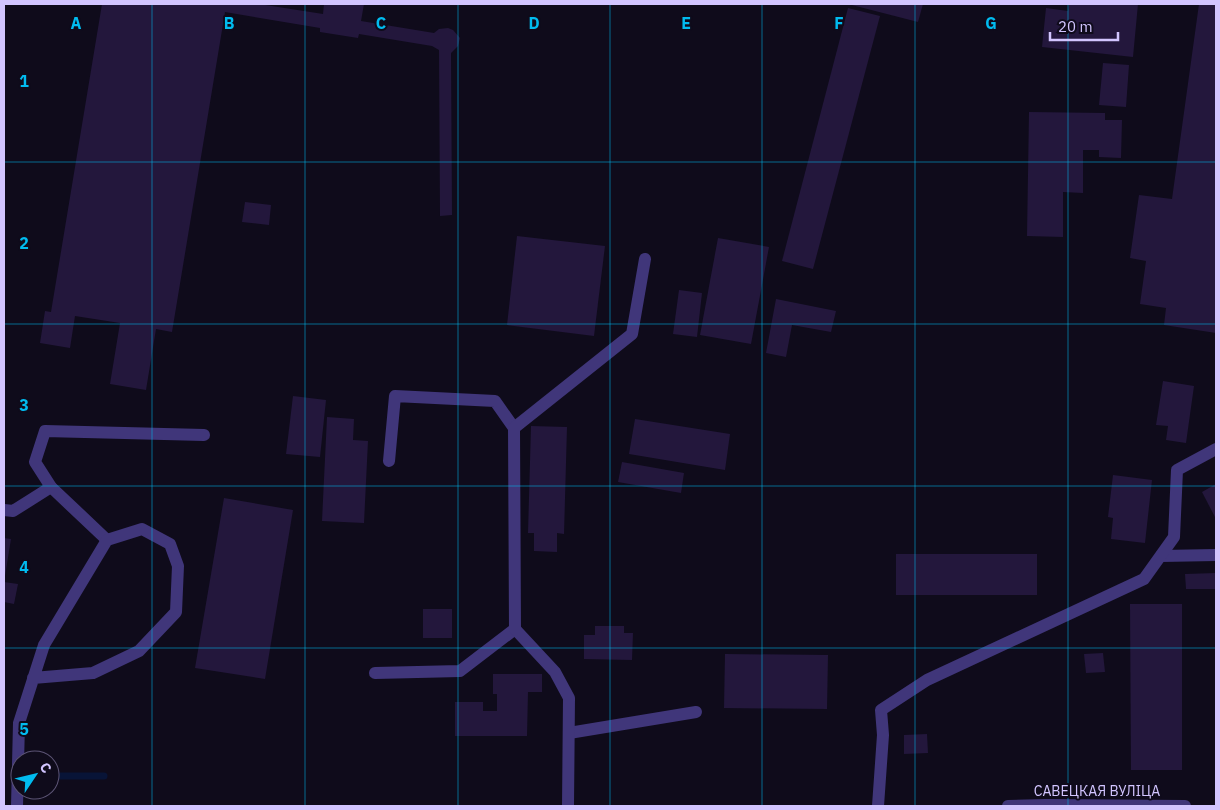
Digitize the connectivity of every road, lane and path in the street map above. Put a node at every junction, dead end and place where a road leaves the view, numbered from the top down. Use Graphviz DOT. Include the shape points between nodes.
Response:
graph roads {
  1 [pos="645,259"];
  2 [pos="514,428"];
  3 [pos="204,435"];
  4 [pos="1216,449"];
  5 [pos="389,461"];
  6 [pos="51,486"];
  7 [pos="4,510"];
  8 [pos="107,540"];
  9 [pos="1216,555"];
  10 [pos="1160,556"];
  11 [pos="515,629"];
  12 [pos="375,673"];
  13 [pos="33,678"];
  14 [pos="696,712"];
  15 [pos="569,733"];
  16 [pos="17,806"];
  17 [pos="568,806"];
  18 [pos="878,806"];
  19 [pos="1008,806"];
  20 [pos="1186,806"];
  1 -- 2 [label="street" via="632,334"];
  2 -- 5 [label="street" via="495,401 395,396"];
  2 -- 11 [label="street"];
  3 -- 6 [label="street" via="45,430 35,462"];
  4 -- 10 [label="street" via="1177,470 1174,537"];
  6 -- 7 [label="street" via="13,511"];
  6 -- 8 [label="street"];
  8 -- 13 [label="street" via="44,645"];
  8 -- 13 [label="street" via="142,529 170,544 178,566 176,612 132,655 93,673"];
  9 -- 10 [label="street"];
  10 -- 18 [label="street" via="1144,579 927,680 881,710 884,735"];
  11 -- 12 [label="street" via="460,671"];
  11 -- 15 [label="street" via="555,672 570,698"];
  13 -- 16 [label="street" via="19,723"];
  14 -- 15 [label="street"];
  15 -- 17 [label="street"];
  19 -- 20 [label="street, САВЕЦКАЯ ВУЛІЦА"];
}
